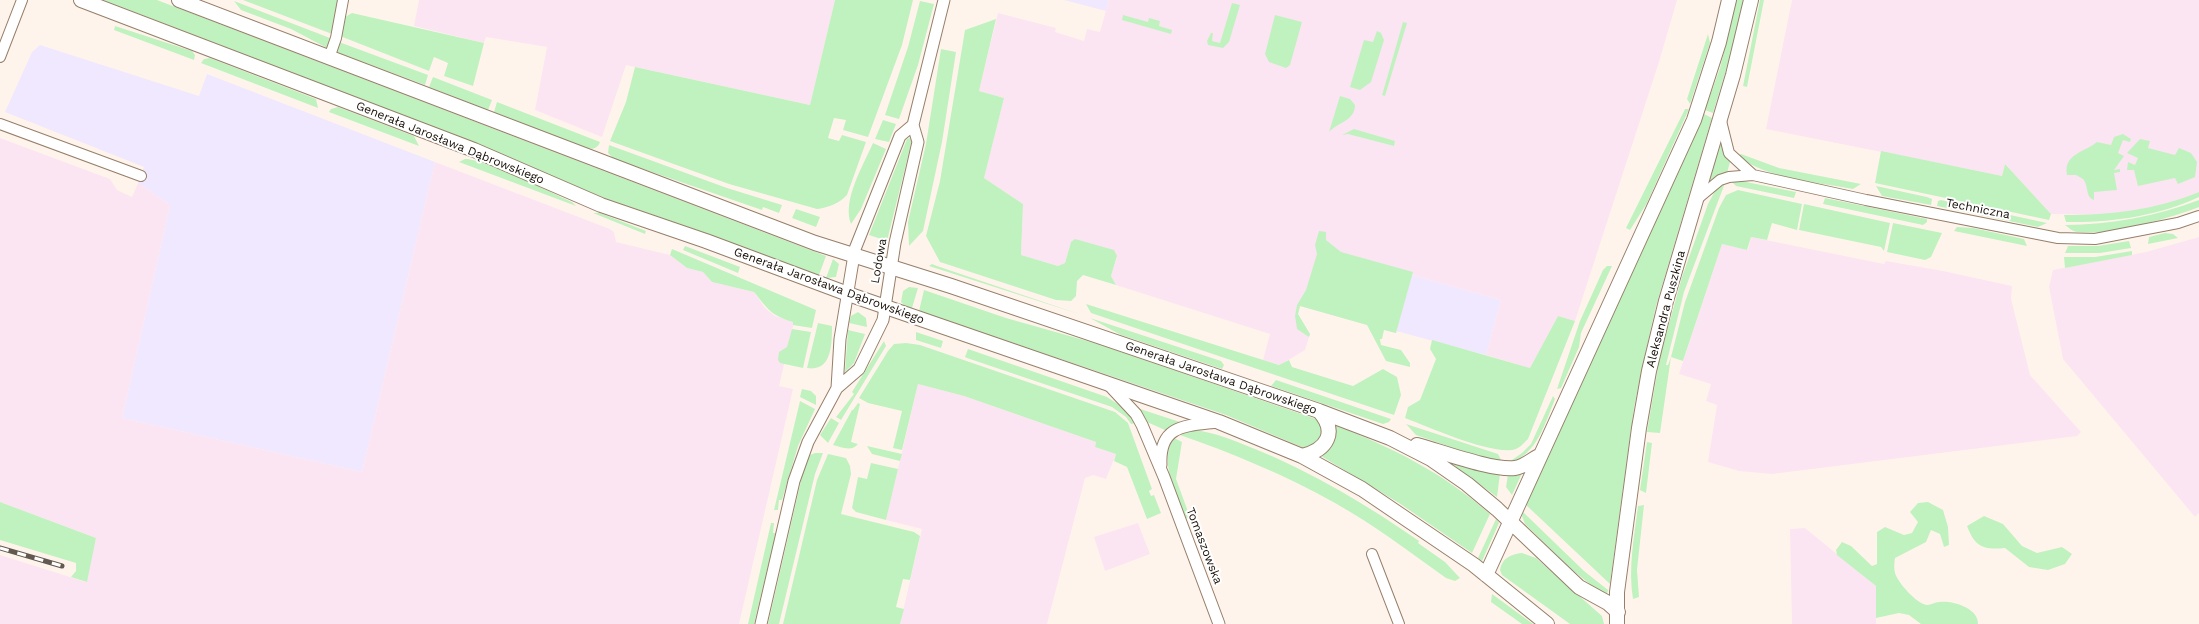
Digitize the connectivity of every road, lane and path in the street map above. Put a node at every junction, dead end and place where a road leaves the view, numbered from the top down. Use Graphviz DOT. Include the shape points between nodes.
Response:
graph roads {
  1 [pos="22,0"];
  2 [pos="82,0"];
  3 [pos="179,0"];
  4 [pos="343,0"];
  5 [pos="944,0"];
  6 [pos="1729,0"];
  7 [pos="1751,0"];
  8 [pos="0,57"];
  9 [pos="329,58"];
  10 [pos="1720,118"];
  11 [pos="0,124"];
  12 [pos="913,125"];
  13 [pos="1753,175"];
  14 [pos="141,176"];
  15 [pos="1696,200"];
  16 [pos="2199,216"];
  17 [pos="853,256"];
  18 [pos="892,268"];
  19 [pos="848,294"];
  20 [pos="885,307"];
  21 [pos="1106,383"];
  22 [pos="837,388"];
  23 [pos="1319,411"];
  24 [pos="1219,422"];
  25 [pos="1390,438"];
  26 [pos="1539,455"];
  27 [pos="1302,456"];
  28 [pos="1164,477"];
  29 [pos="1510,521"];
  30 [pos="1372,554"];
  31 [pos="1486,575"];
  32 [pos="1617,618"];
  33 [pos="761,624"];
  34 [pos="1219,624"];
  35 [pos="1399,624"];
  36 [pos="1547,624"];
  1 -- 8 [label="street"];
  2 -- 19 [label="main road, Generała Jarosława Dąbrowskiego" via="474,150 601,205"];
  3 -- 9 [label="main road, Generała Jarosława Dąbrowskiego"];
  4 -- 9 [label="street"];
  5 -- 12 [label="street, Lodowa"];
  6 -- 26 [label="main road" via="1694,120"];
  7 -- 10 [label="main road, Aleksandra Puszkina"];
  9 -- 17 [label="main road, Generała Jarosława Dąbrowskiego"];
  10 -- 13 [label="street, Techniczna" via="1729,153"];
  10 -- 15 [label="main road, Aleksandra Puszkina"];
  11 -- 14 [label="street"];
  12 -- 17 [label="street, Lodowa" via="900,136"];
  12 -- 18 [label="street, Lodowa" via="918,142"];
  13 -- 15 [label="street, Techniczna" via="1720,180"];
  13 -- 16 [label="street, Techniczna" via="2058,238 2095,239 2178,224"];
  15 -- 32 [label="main road, Aleksandra Puszkina" via="1664,309 1643,400 1617,592"];
  17 -- 18 [label="main road, Generała Jarosława Dąbrowskiego"];
  17 -- 19 [label="street, Lodowa"];
  18 -- 20 [label="street, Lodowa"];
  18 -- 23 [label="main road, Generała Jarosława Dąbrowskiego"];
  19 -- 20 [label="main road, Generała Jarosława Dąbrowskiego"];
  19 -- 22 [label="street, Lodowa" via="840,338"];
  20 -- 21 [label="main road, Generała Jarosława Dąbrowskiego"];
  20 -- 22 [label="street, Lodowa" via="880,326 859,369"];
  21 -- 24 [label="main road, Generała Jarosława Dąbrowskiego"];
  21 -- 28 [label="street, Tomaszowska" via="1136,414"];
  22 -- 33 [label="street, Lodowa" via="808,442 794,481"];
  23 -- 25 [label="main road, Generała Jarosława Dąbrowskiego"];
  23 -- 27 [label="main road" via="1328,427 1326,442 1319,450"];
  24 -- 27 [label="main road, Generała Jarosława Dąbrowskiego"];
  24 -- 28 [label="street, Tomaszowska" via="1186,425 1171,432 1162,452"];
  25 -- 26 [label="main road, Generała Jarosława Dąbrowskiego" via="1501,468 1524,465"];
  25 -- 29 [label="main road, Generała Jarosława Dąbrowskiego" via="1448,470"];
  26 -- 29 [label="main road"];
  27 -- 31 [label="main road, Generała Jarosława Dąbrowskiego" via="1395,510"];
  28 -- 34 [label="street, Tomaszowska"];
  29 -- 31 [label="main road"];
  29 -- 32 [label="main road, Generała Jarosława Dąbrowskiego" via="1579,587 1608,603"];
  30 -- 35 [label="street"];
  31 -- 36 [label="main road, Generała Jarosława Dąbrowskiego"];
}
